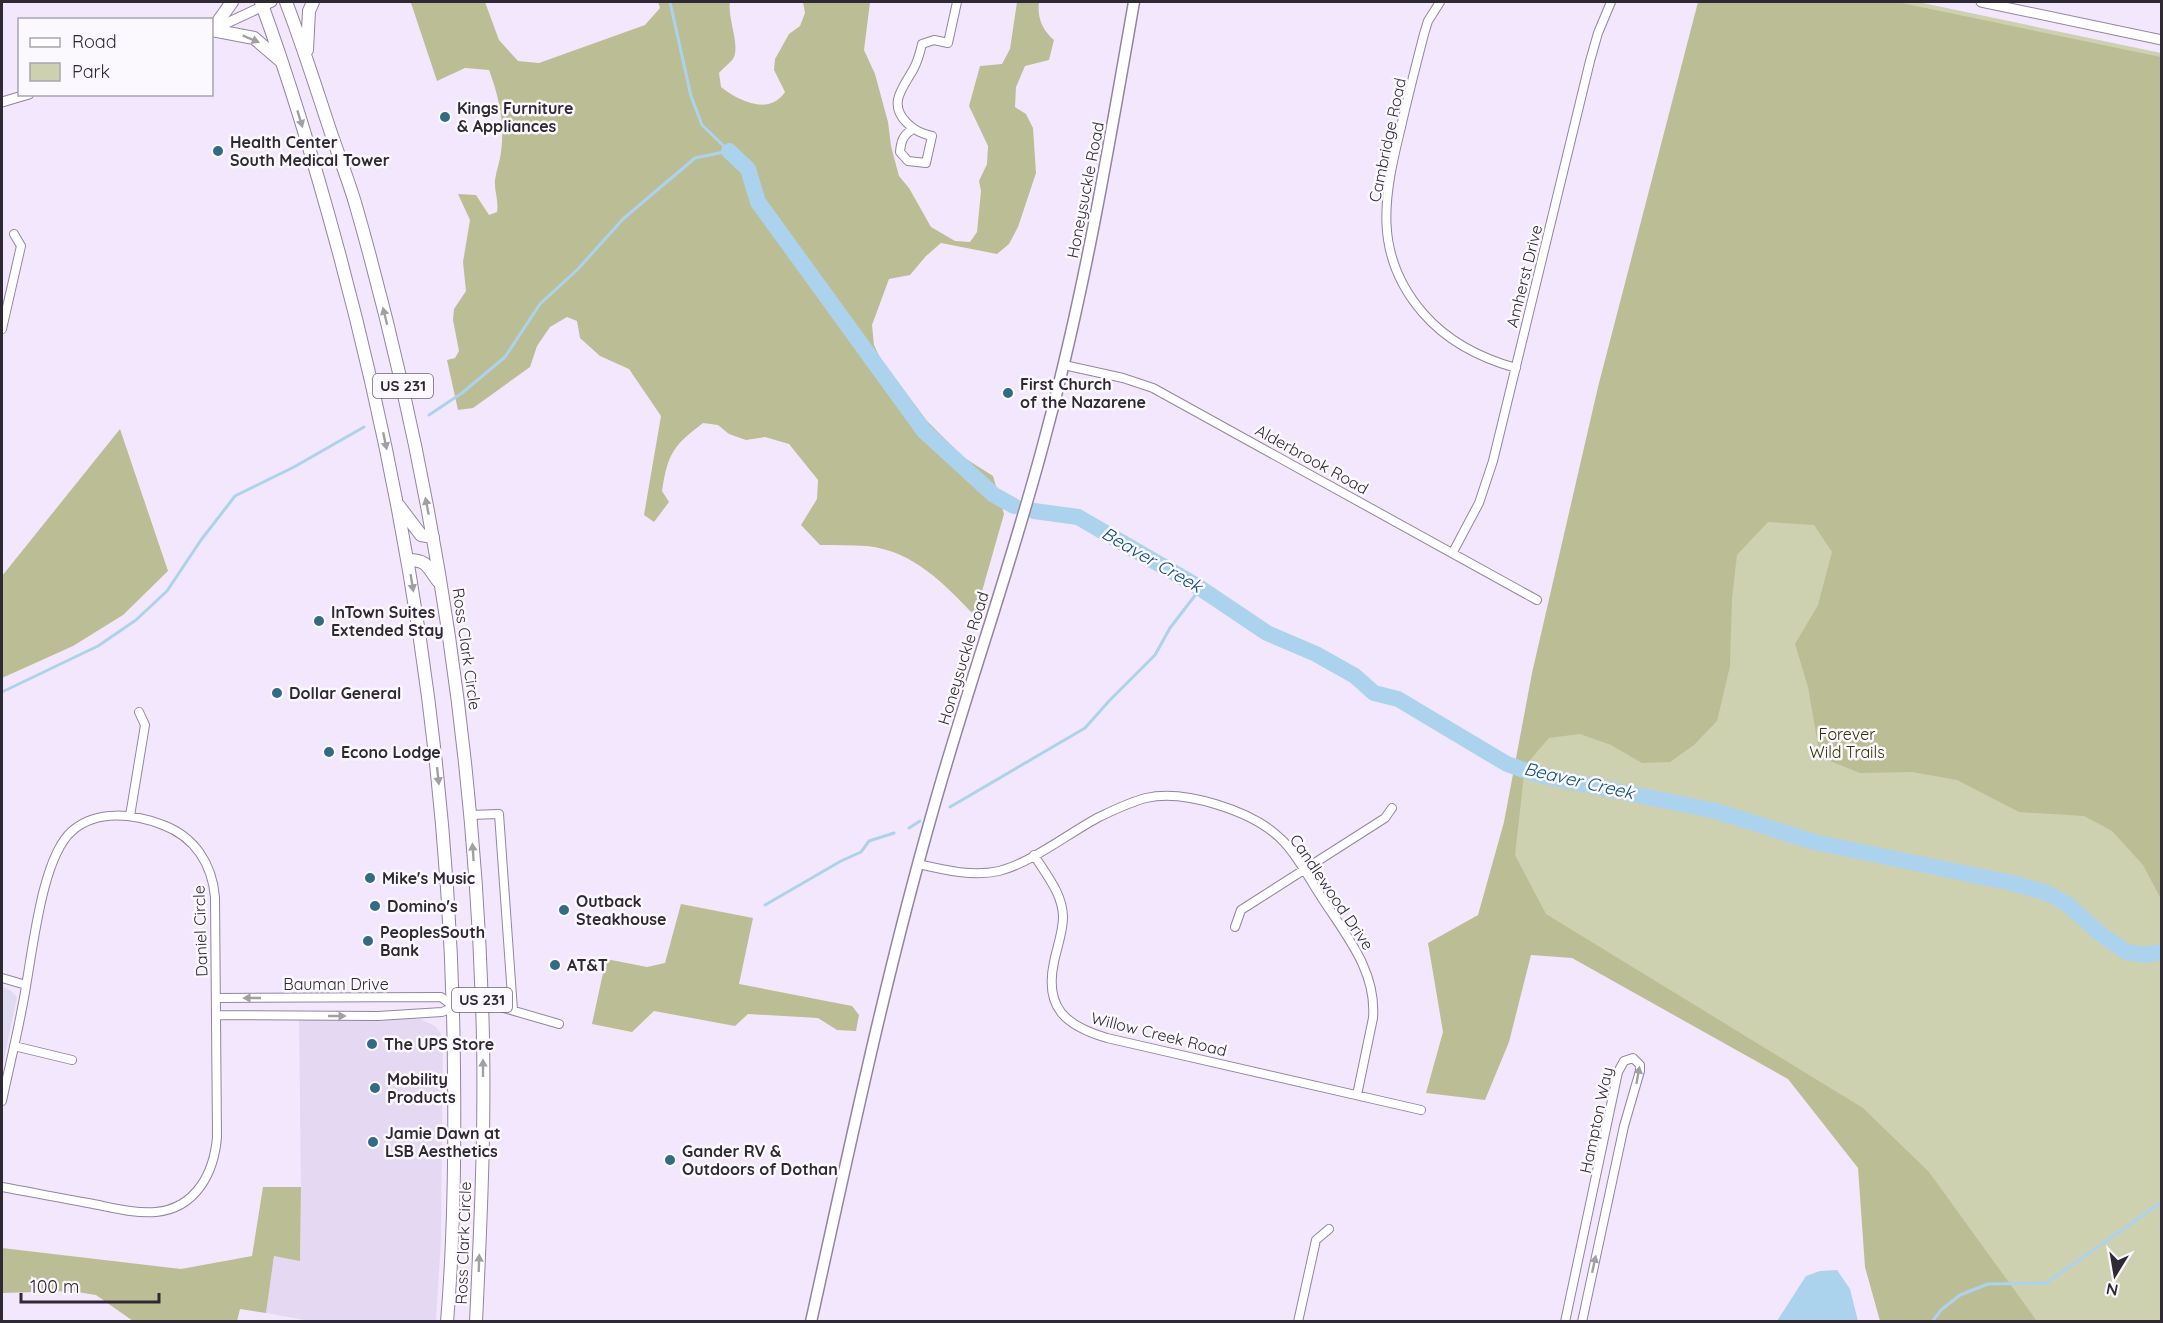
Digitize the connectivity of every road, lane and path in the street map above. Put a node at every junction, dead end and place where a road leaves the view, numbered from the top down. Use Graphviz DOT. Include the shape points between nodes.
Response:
graph roads {
  1 [pos="232,2"];
  2 [pos="286,2"];
  3 [pos="313,2"];
  4 [pos="957,2"];
  5 [pos="1134,2"];
  6 [pos="1440,2"];
  7 [pos="1611,2"];
  8 [pos="1980,2"];
  9 [pos="265,3"];
  10 [pos="213,29"];
  11 [pos="213,29"];
  12 [pos="213,30"];
  13 [pos="2162,40"];
  14 [pos="307,60"];
  15 [pos="283,63"];
  16 [pos="22,96"];
  17 [pos="2,102"];
  18 [pos="913,129"];
  19 [pos="14,234"];
  20 [pos="2,329"];
  21 [pos="1064,365"];
  22 [pos="1516,368"];
  23 [pos="398,505"];
  24 [pos="433,537"];
  25 [pos="1453,552"];
  26 [pos="408,560"];
  27 [pos="441,585"];
  28 [pos="1538,600"];
  29 [pos="140,712"];
  30 [pos="1392,808"];
  31 [pos="470,815"];
  32 [pos="130,816"];
  33 [pos="1034,855"];
  34 [pos="918,864"];
  35 [pos="1304,870"];
  36 [pos="1235,927"];
  37 [pos="2,978"];
  38 [pos="26,985"];
  39 [pos="216,998"];
  40 [pos="482,1006"];
  41 [pos="454,1007"];
  42 [pos="513,1010"];
  43 [pos="216,1016"];
  44 [pos="559,1024"];
  45 [pos="14,1046"];
  46 [pos="72,1059"];
  47 [pos="1357,1095"];
  48 [pos="2,1101"];
  49 [pos="1421,1110"];
  50 [pos="2,1187"];
  51 [pos="1329,1229"];
  52 [pos="447,1322"];
  53 [pos="476,1322"];
  54 [pos="811,1322"];
  55 [pos="1298,1322"];
  56 [pos="1565,1322"];
  57 [pos="1582,1322"];
  1 -- 10 [label="highway"];
  2 -- 14 [label="highway, Ross Clark Circle / US 231"];
  3 -- 14 [label="highway"];
  4 -- 18 [label="street" via="948,43 934,40 922,44 919,58 897,99 900,116"];
  5 -- 21 [label="main road, Honeysuckle Road"];
  6 -- 22 [label="street, Cambridge Road" via="1424,34 1388,182 1385,216 1390,252 1404,288 1439,330 1461,346"];
  7 -- 22 [label="street, Amherst Drive" via="1590,61"];
  8 -- 13 [label="street"];
  9 -- 11 [label="street"];
  9 -- 15 [label="highway, Ross Clark Circle / US 231"];
  12 -- 15 [label="highway, one-way" via="254,38"];
  24 -- 14 [label="highway, Ross Clark Circle / US 231, one-way" via="404,390 371,262"];
  15 -- 23 [label="highway, Ross Clark Circle / US 231, one-way" via="363,341"];
  16 -- 17 [label="street"];
  18 -- 18 [label="street" via="932,136 927,163 908,161 900,152 901,141"];
  19 -- 20 [label="street" via="21,246"];
  21 -- 25 [label="street, Alderbrook Road" via="1153,388"];
  21 -- 34 [label="main road, Honeysuckle Road"];
  22 -- 25 [label="street, Amherst Drive" via="1486,482 1470,523"];
  23 -- 24 [label="highway" via="421,535"];
  23 -- 26 [label="highway, Ross Clark Circle / US 231"];
  24 -- 27 [label="highway, Ross Clark Circle / US 231"];
  25 -- 28 [label="street, Alderbrook Road"];
  26 -- 27 [label="highway" via="425,563"];
  26 -- 41 [label="highway, Ross Clark Circle / US 231, one-way" via="437,771"];
  27 -- 31 [label="highway, Ross Clark Circle / US 231"];
  29 -- 32 [label="street" via="145,724"];
  30 -- 35 [label="street" via="1385,818"];
  40 -- 31 [label="highway, Ross Clark Circle / US 231, one-way"];
  31 -- 42 [label="street" via="499,814"];
  32 -- 38 [label="street, Daniel Circle" via="91,820 60,844 49,869"];
  32 -- 39 [label="street, Daniel Circle" via="181,833 208,865 215,897"];
  33 -- 34 [label="street, Candlewood Drive" via="989,873 948,871"];
  33 -- 35 [label="street, Candlewood Drive" via="1124,806 1146,798 1182,797 1233,810 1270,829"];
  33 -- 47 [label="street, Willow Creek Road" via="1062,906 1062,927 1051,975 1053,996 1057,1009 1076,1027 1107,1038"];
  34 -- 54 [label="main road, Honeysuckle Road" via="881,1008"];
  35 -- 36 [label="street" via="1241,910"];
  35 -- 47 [label="street, Candlewood Drive" via="1365,967 1373,992 1373,1018"];
  37 -- 38 [label="street"];
  38 -- 45 [label="street, Daniel Circle"];
  41 -- 39 [label="street, Bauman Drive, one-way" via="441,998"];
  39 -- 43 [label="street, Daniel Circle"];
  40 -- 41 [label="street, Bauman Drive"];
  40 -- 42 [label="street, Bauman Drive"];
  53 -- 40 [label="highway, Ross Clark Circle / US 231, one-way" via="483,1159"];
  43 -- 41 [label="street, Bauman Drive, one-way" via="378,1016 442,1012"];
  41 -- 52 [label="highway, Ross Clark Circle / US 231" via="453,1193"];
  42 -- 44 [label="street, Bauman Drive"];
  43 -- 50 [label="street, Daniel Circle" via="216,1148 206,1179 190,1198 165,1210 137,1212"];
  45 -- 46 [label="street"];
  45 -- 48 [label="street, Daniel Circle"];
  47 -- 49 [label="street, Willow Creek Road"];
  51 -- 55 [label="street" via="1316,1240"];
  57 -- 56 [label="street, Hampton Way, one-way" via="1624,1126 1640,1071 1633,1058 1624,1061 1618,1072"];
}
